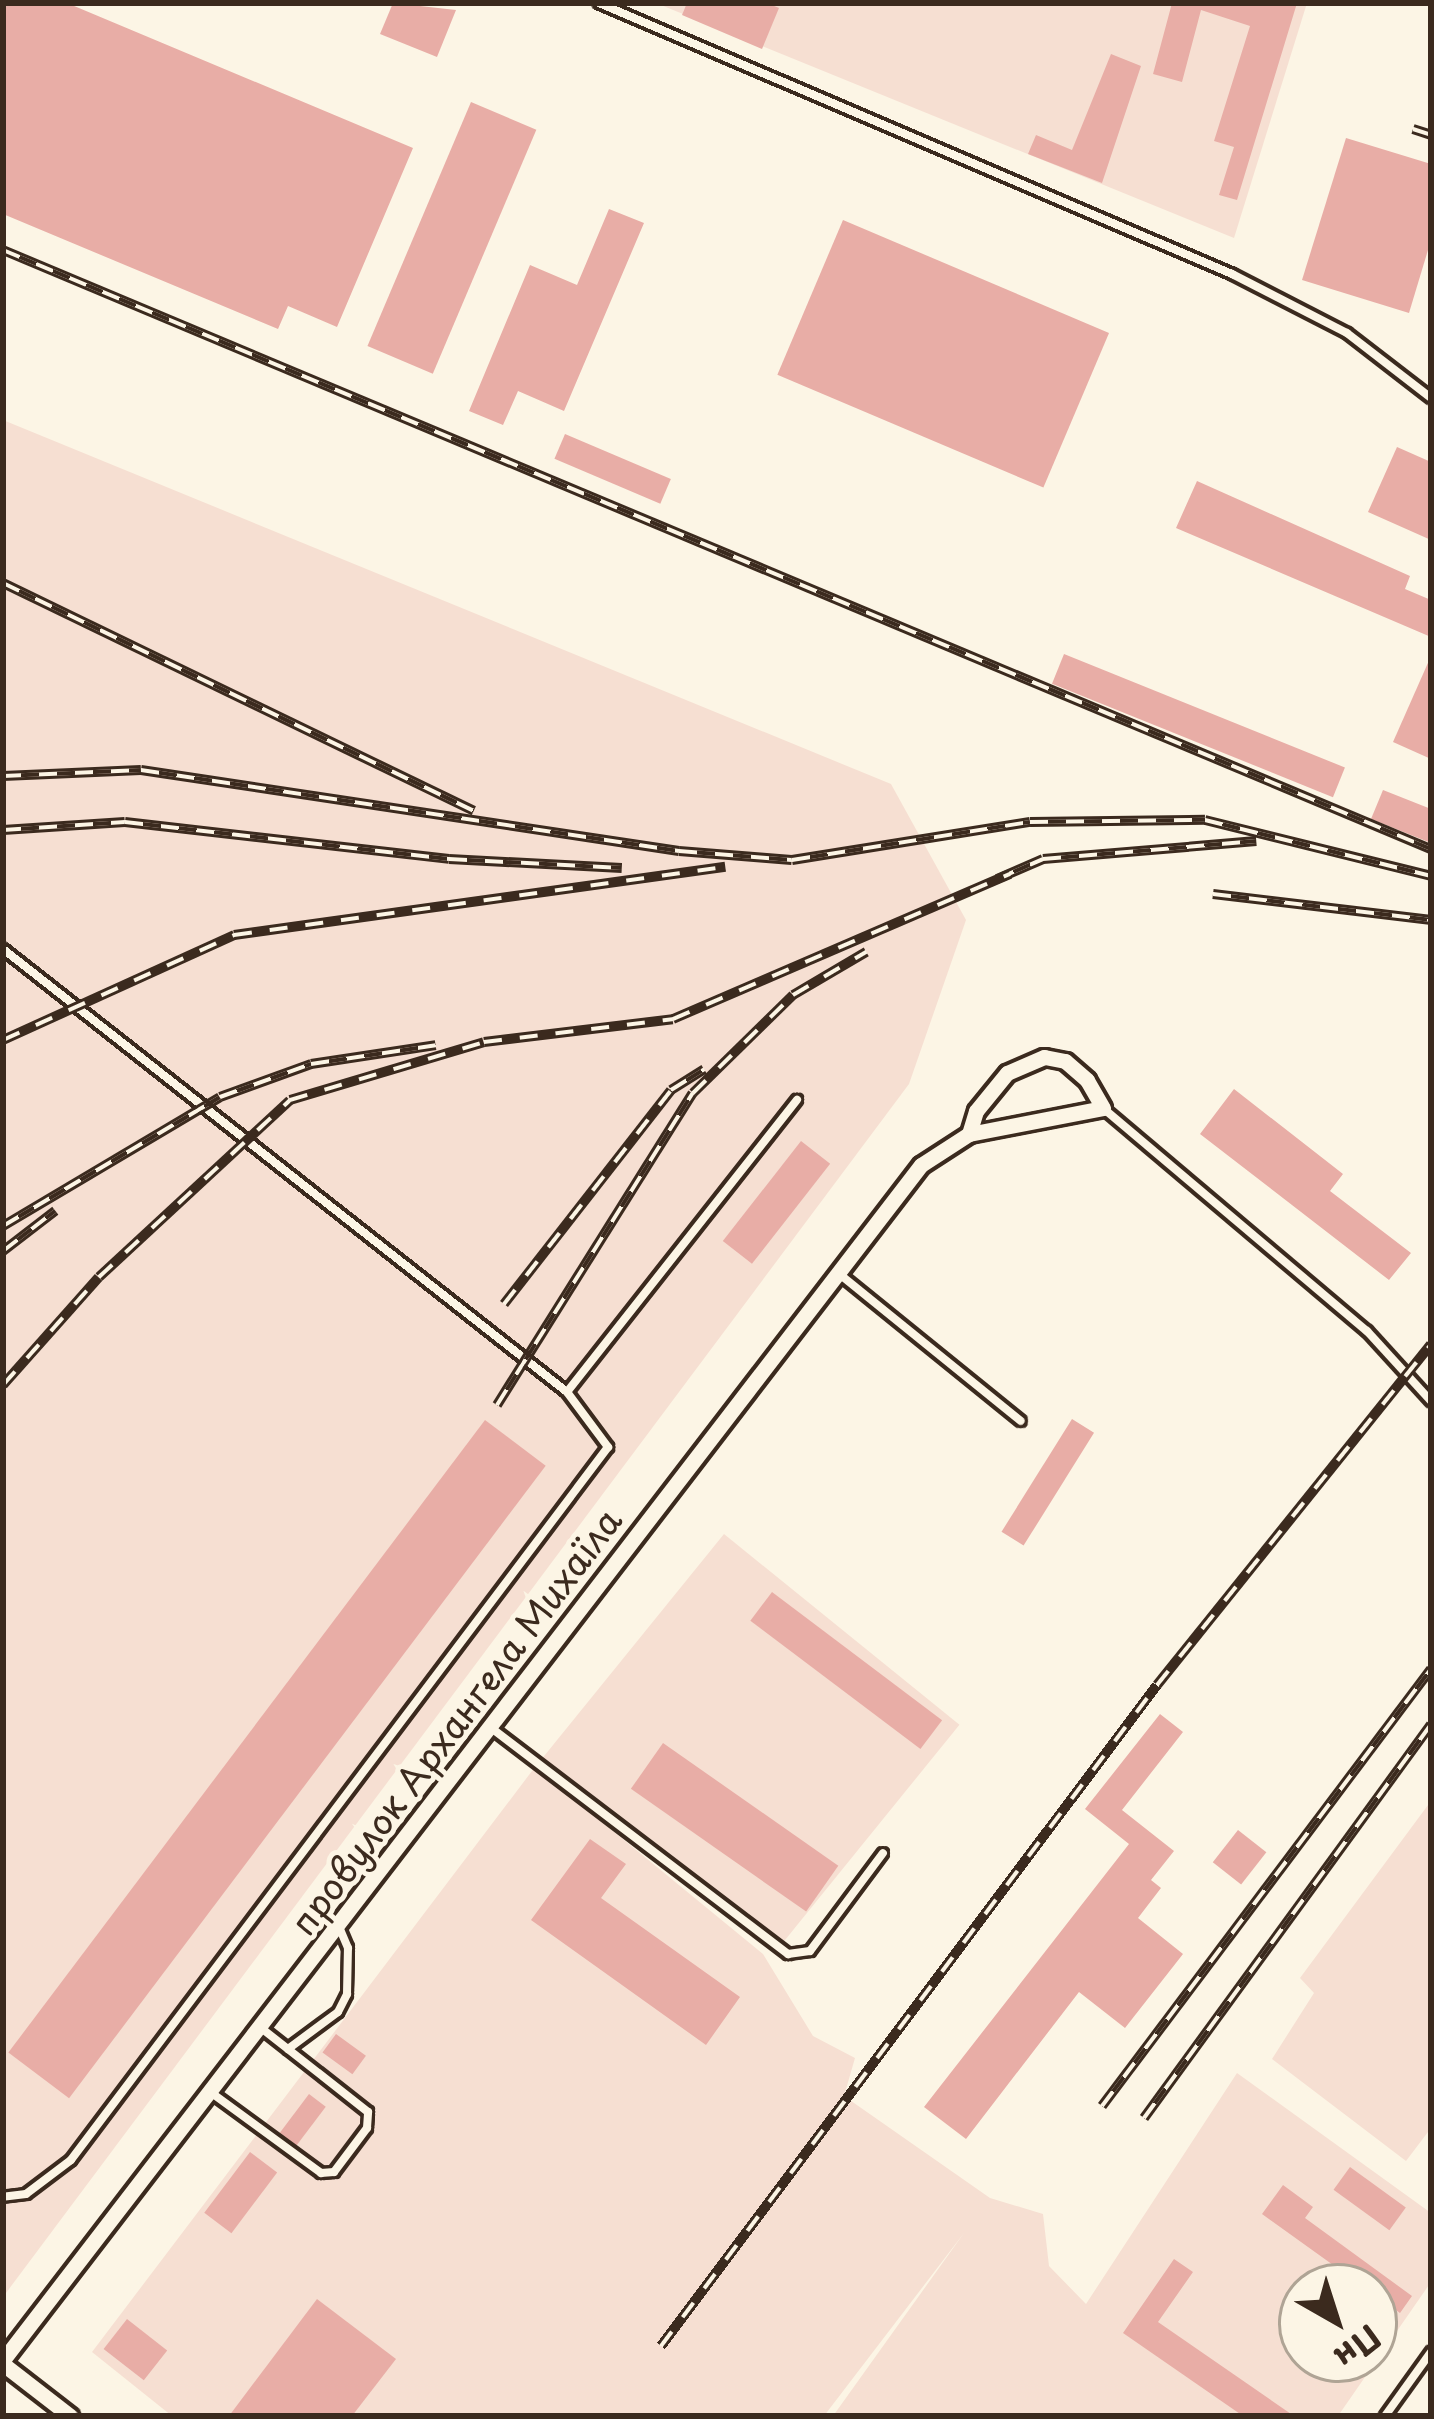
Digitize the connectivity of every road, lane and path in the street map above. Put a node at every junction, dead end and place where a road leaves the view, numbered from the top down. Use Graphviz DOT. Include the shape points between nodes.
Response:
graph roads {
  1 [pos="599,3"];
  2 [pos="1431,398"];
  3 [pos="3,949"];
  4 [pos="797,1100"];
  5 [pos="1103,1108"];
  6 [pos="969,1134"];
  7 [pos="837,1272"];
  8 [pos="567,1392"];
  9 [pos="1431,1401"];
  10 [pos="1021,1421"];
  11 [pos="489,1726"];
  12 [pos="883,1853"];
  13 [pos="338,1924"];
  14 [pos="259,2026"];
  15 [pos="288,2049"];
  16 [pos="209,2091"];
  17 [pos="3,2197"];
  18 [pos="1431,2352"];
  19 [pos="3,2362"];
  20 [pos="70,2416"];
  21 [pos="1385,2416"];
  1 -- 2 [label="lane" via="1232,274 1347,333"];
  3 -- 8 [label="lane"];
  4 -- 8 [label="lane"];
  5 -- 6 [label="street, провулок Архангела Михаїла"];
  5 -- 6 [label="street, провулок Архангела Михаїла" via="1065,1060 1044,1057 1007,1072 976,1111"];
  5 -- 9 [label="lane" via="1367,1330"];
  6 -- 7 [label="street, провулок Архангела Михаїла" via="921,1165"];
  7 -- 10 [label="lane"];
  7 -- 11 [label="street, провулок Архангела Михаїла"];
  8 -- 17 [label="lane" via="603,1433 603,1461 70,2160 26,2194"];
  11 -- 12 [label="lane" via="788,1954 810,1951"];
  11 -- 13 [label="street, провулок Архангела Михаїла"];
  13 -- 14 [label="street, провулок Архангела Михаїла"];
  13 -- 15 [label="lane" via="348,1948 347,1994 338,2012"];
  14 -- 15 [label="lane"];
  14 -- 16 [label="street, провулок Архангела Михаїла"];
  15 -- 16 [label="lane" via="368,2112 367,2128 334,2172 321,2173"];
  16 -- 19 [label="street, провулок Архангела Михаїла"];
  18 -- 21 [label="lane"];
  19 -- 20 [label="street, провулок Архангела Михаїла"];
}
